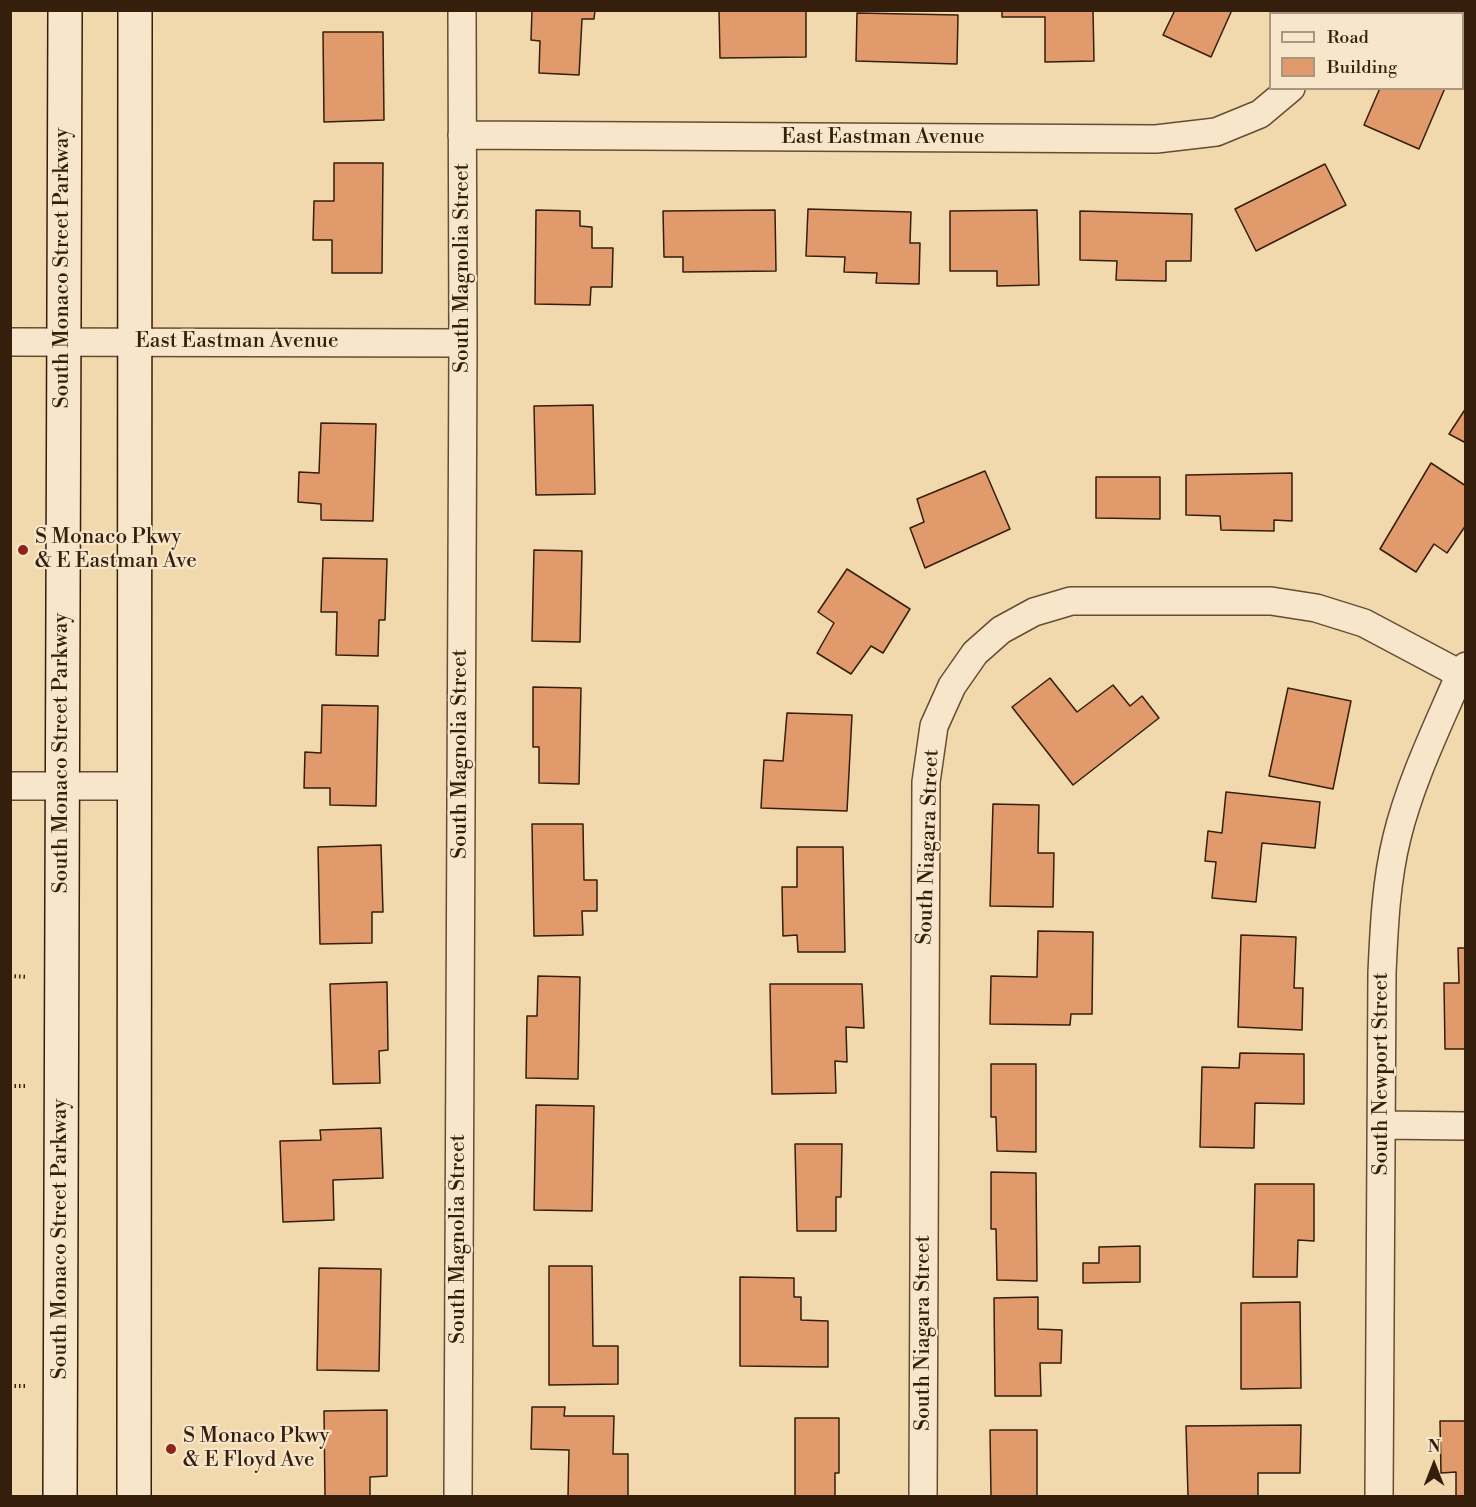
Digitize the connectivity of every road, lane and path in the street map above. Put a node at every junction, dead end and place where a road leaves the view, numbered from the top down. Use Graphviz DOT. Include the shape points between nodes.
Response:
graph roads {
  1 [pos="65,10"];
  2 [pos="135,10"];
  3 [pos="462,10"];
  4 [pos="1289,90"];
  5 [pos="462,135"];
  6 [pos="10,342"];
  7 [pos="63,342"];
  8 [pos="136,342"];
  9 [pos="463,343"];
  10 [pos="1463,670"];
  11 [pos="10,786"];
  12 [pos="62,786"];
  13 [pos="135,786"];
  14 [pos="10,976"];
  15 [pos="31,977"];
  16 [pos="10,1086"];
  17 [pos="31,1086"];
  18 [pos="1382,1125"];
  19 [pos="1466,1126"];
  20 [pos="10,1386"];
  21 [pos="30,1386"];
  22 [pos="60,1497"];
  23 [pos="134,1497"];
  24 [pos="458,1497"];
  25 [pos="923,1497"];
  26 [pos="1379,1497"];
  1 -- 7 [label="main road, South Monaco Street Parkway"];
  2 -- 8 [label="main road"];
  3 -- 5 [label="street, South Magnolia Street"];
  4 -- 5 [label="street, East Eastman Avenue" via="1260,114 1216,132 1156,139"];
  5 -- 9 [label="street, South Magnolia Street"];
  6 -- 7 [label="street, East Eastman Avenue"];
  7 -- 8 [label="street, East Eastman Avenue"];
  7 -- 12 [label="main road, South Monaco Street Parkway"];
  8 -- 9 [label="street, East Eastman Avenue"];
  8 -- 13 [label="main road"];
  9 -- 24 [label="street, South Magnolia Street"];
  10 -- 18 [label="street, South Newport Street" via="1415,778 1397,837 1384,941"];
  10 -- 25 [label="street, South Niagara Street" via="1364,623 1316,608 1271,601 1071,601 1034,612 1000,630 975,653 952,686 934,726 926,782"];
  11 -- 12 [label="street"];
  12 -- 13 [label="street"];
  12 -- 22 [label="main road, South Monaco Street Parkway"];
  13 -- 23 [label="main road"];
  14 -- 15 [label="path"];
  16 -- 17 [label="path"];
  18 -- 19 [label="street"];
  18 -- 26 [label="street, South Newport Street"];
  20 -- 21 [label="path"];
}
